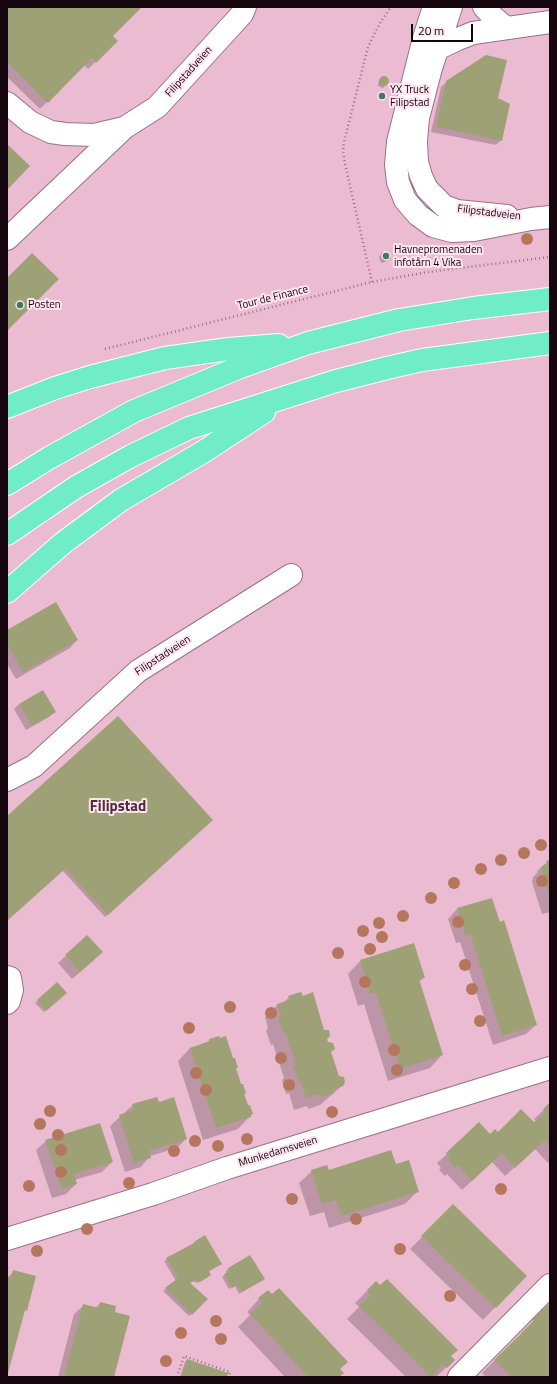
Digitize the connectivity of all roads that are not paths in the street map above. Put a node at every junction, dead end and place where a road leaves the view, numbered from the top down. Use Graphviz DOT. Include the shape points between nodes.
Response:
graph roads {
  1 [pos="244,7"];
  2 [pos="434,7"];
  3 [pos="451,7"];
  4 [pos="484,7"];
  5 [pos="550,22"];
  6 [pos="506,28"];
  7 [pos="437,49"];
  8 [pos="7,103"];
  9 [pos="124,128"];
  10 [pos="540,218"];
  11 [pos="7,239"];
  12 [pos="550,299"];
  13 [pos="550,343"];
  14 [pos="308,344"];
  15 [pos="289,395"];
  16 [pos="7,408"];
  17 [pos="7,484"];
  18 [pos="7,534"];
  19 [pos="291,575"];
  20 [pos="7,592"];
  21 [pos="7,780"];
  22 [pos="7,977"];
  23 [pos="7,1003"];
  24 [pos="550,1068"];
  25 [pos="7,1239"];
  26 [pos="550,1285"];
  27 [pos="459,1377"];
  1 -- 9 [label="street, Filipstadveien" via="242,14 157,108"];
  2 -- 10 [label="street, Filipstadveien" via="398,142 396,166 398,182 405,200 418,216 433,226 452,231 474,230"];
  3 -- 7 [label="street, Filipstadveien"];
  4 -- 6 [label="street"];
  5 -- 6 [label="street"];
  6 -- 7 [label="street" via="473,33"];
  7 -- 10 [label="street, Filipstadveien" via="418,118 416,141 417,162 427,189 444,206 457,211"];
  8 -- 9 [label="street, Filipstadveien" via="30,122 51,132 94,135"];
  9 -- 11 [label="street, Filipstadveien"];
  12 -- 14 [label="highway" via="428,315"];
  13 -- 15 [label="highway" via="422,360"];
  14 -- 16 [label="highway" via="228,349 165,358 83,380"];
  14 -- 17 [label="highway" via="193,385 134,411"];
  15 -- 18 [label="highway" via="189,428 131,456 76,487"];
  15 -- 20 [label="highway" via="203,452 121,500 62,544"];
  19 -- 21 [label="street, Filipstadveien" via="138,671 34,766"];
  22 -- 23 [label="street" via="10,978 12,990"];
  24 -- 25 [label="street, Munkedamsveien"];
  26 -- 27 [label="street"];
}
